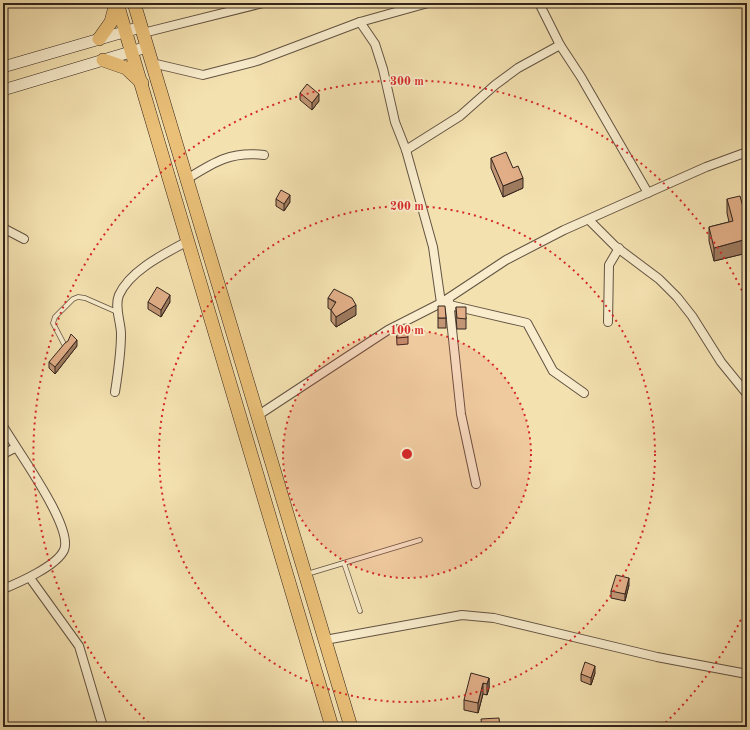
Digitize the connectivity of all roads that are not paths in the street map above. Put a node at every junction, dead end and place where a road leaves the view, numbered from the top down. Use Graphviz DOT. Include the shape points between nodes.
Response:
graph roads {
  1 [pos="117,3"];
  2 [pos="134,3"];
  3 [pos="263,3"];
  4 [pos="428,3"];
  5 [pos="539,3"];
  6 [pos="360,22"];
  7 [pos="142,30"];
  8 [pos="126,32"];
  9 [pos="99,39"];
  10 [pos="560,45"];
  11 [pos="147,47"];
  12 [pos="133,51"];
  13 [pos="103,60"];
  14 [pos="152,63"];
  15 [pos="3,67"];
  16 [pos="143,84"];
  17 [pos="3,90"];
  18 [pos="406,150"];
  19 [pos="747,152"];
  20 [pos="264,155"];
  21 [pos="187,179"];
  22 [pos="648,193"];
  23 [pos="589,220"];
  24 [pos="3,228"];
  25 [pos="24,239"];
  26 [pos="188,241"];
  27 [pos="619,248"];
  28 [pos="446,302"];
  29 [pos="118,312"];
  30 [pos="608,322"];
  31 [pos="65,346"];
  32 [pos="115,392"];
  33 [pos="584,394"];
  34 [pos="747,394"];
  35 [pos="257,416"];
  36 [pos="3,426"];
  37 [pos="15,448"];
  38 [pos="3,454"];
  39 [pos="476,484"];
  40 [pos="420,540"];
  41 [pos="344,563"];
  42 [pos="305,575"];
  43 [pos="30,578"];
  44 [pos="3,589"];
  45 [pos="360,612"];
  46 [pos="325,640"];
  47 [pos="747,673"];
  48 [pos="103,727"];
  49 [pos="332,727"];
  50 [pos="351,727"];
  1 -- 8 [label="highway"];
  1 -- 9 [label="highway" via="111,22"];
  2 -- 7 [label="highway"];
  3 -- 7 [label="street"];
  4 -- 6 [label="street"];
  5 -- 10 [label="street"];
  6 -- 14 [label="street" via="257,61 203,75"];
  6 -- 18 [label="street" via="375,44 384,69 395,122"];
  7 -- 8 [label="main road"];
  7 -- 11 [label="highway"];
  8 -- 9 [label="main road"];
  8 -- 12 [label="highway"];
  9 -- 15 [label="main road"];
  10 -- 18 [label="street" via="518,68 460,116"];
  10 -- 22 [label="street"];
  11 -- 12 [label="main road"];
  11 -- 14 [label="highway"];
  12 -- 13 [label="main road"];
  12 -- 16 [label="highway"];
  13 -- 16 [label="highway" via="126,68"];
  13 -- 17 [label="main road"];
  14 -- 21 [label="highway"];
  16 -- 26 [label="highway"];
  18 -- 28 [label="street"];
  19 -- 22 [label="street"];
  20 -- 21 [label="street" via="233,155"];
  21 -- 35 [label="highway"];
  22 -- 23 [label="street"];
  23 -- 27 [label="street"];
  23 -- 28 [label="street" via="506,260"];
  24 -- 25 [label="street"];
  26 -- 29 [label="street" via="155,258 129,280 119,296"];
  26 -- 49 [label="highway"];
  27 -- 30 [label="street" via="609,265"];
  27 -- 34 [label="street" via="659,279 677,298 692,316 721,362"];
  28 -- 33 [label="street" via="527,323 553,371"];
  28 -- 35 [label="street" via="388,330"];
  28 -- 39 [label="street" via="461,414"];
  29 -- 31 [label="lane" via="85,298 73,299 55,317 53,323"];
  29 -- 32 [label="street" via="121,332 120,363"];
  35 -- 42 [label="highway"];
  36 -- 37 [label="street"];
  37 -- 38 [label="street"];
  37 -- 43 [label="street" via="45,492 66,542 64,551"];
  40 -- 41 [label="lane"];
  41 -- 42 [label="lane"];
  41 -- 45 [label="lane"];
  42 -- 46 [label="highway"];
  43 -- 44 [label="street"];
  43 -- 48 [label="street" via="79,646"];
  46 -- 47 [label="street" via="462,615 477,616 657,657"];
  46 -- 50 [label="highway"];
}
